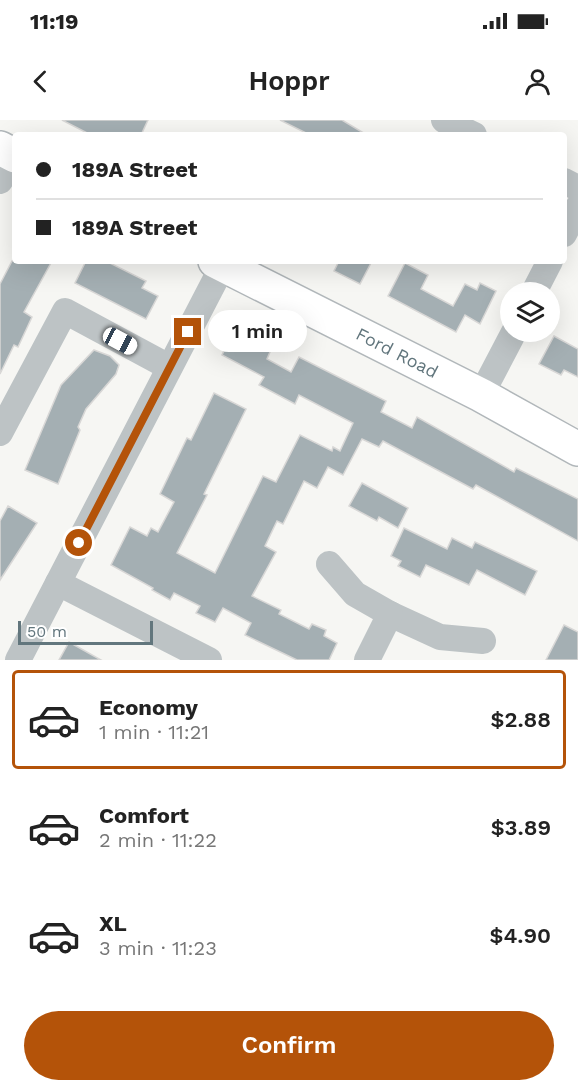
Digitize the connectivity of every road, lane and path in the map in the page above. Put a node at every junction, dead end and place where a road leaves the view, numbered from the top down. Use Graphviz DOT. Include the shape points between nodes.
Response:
graph roads {
  1 [pos="444,120"];
  2 [pos="468,132"];
  3 [pos="12,162"];
  4 [pos="0,181"];
  5 [pos="578,207"];
  6 [pos="567,228"];
  7 [pos="219,264"];
  8 [pos="221,264"];
  9 [pos="548,264"];
  10 [pos="539,282"];
  11 [pos="509,342"];
  12 [pos="169,367"];
  13 [pos="481,395"];
  14 [pos="0,434"];
  15 [pos="578,449"];
  16 [pos="329,564"];
  17 [pos="58,583"];
  18 [pos="390,614"];
  19 [pos="483,641"];
  20 [pos="18,660"];
  21 [pos="209,660"];
  22 [pos="367,660"];
  1 -- 2 [label="street"];
  3 -- 4 [label="street"];
  5 -- 6 [label="street"];
  7 -- 12 [label="street"];
  8 -- 13 [label="main road, Ford Road"];
  9 -- 10 [label="street"];
  11 -- 13 [label="street"];
  12 -- 14 [label="street" via="65,311"];
  12 -- 17 [label="street"];
  13 -- 15 [label="main road, Ford Road"];
  16 -- 18 [label="street" via="355,594"];
  17 -- 20 [label="street"];
  17 -- 21 [label="street"];
  18 -- 19 [label="street" via="440,637"];
  18 -- 22 [label="street"];
}
